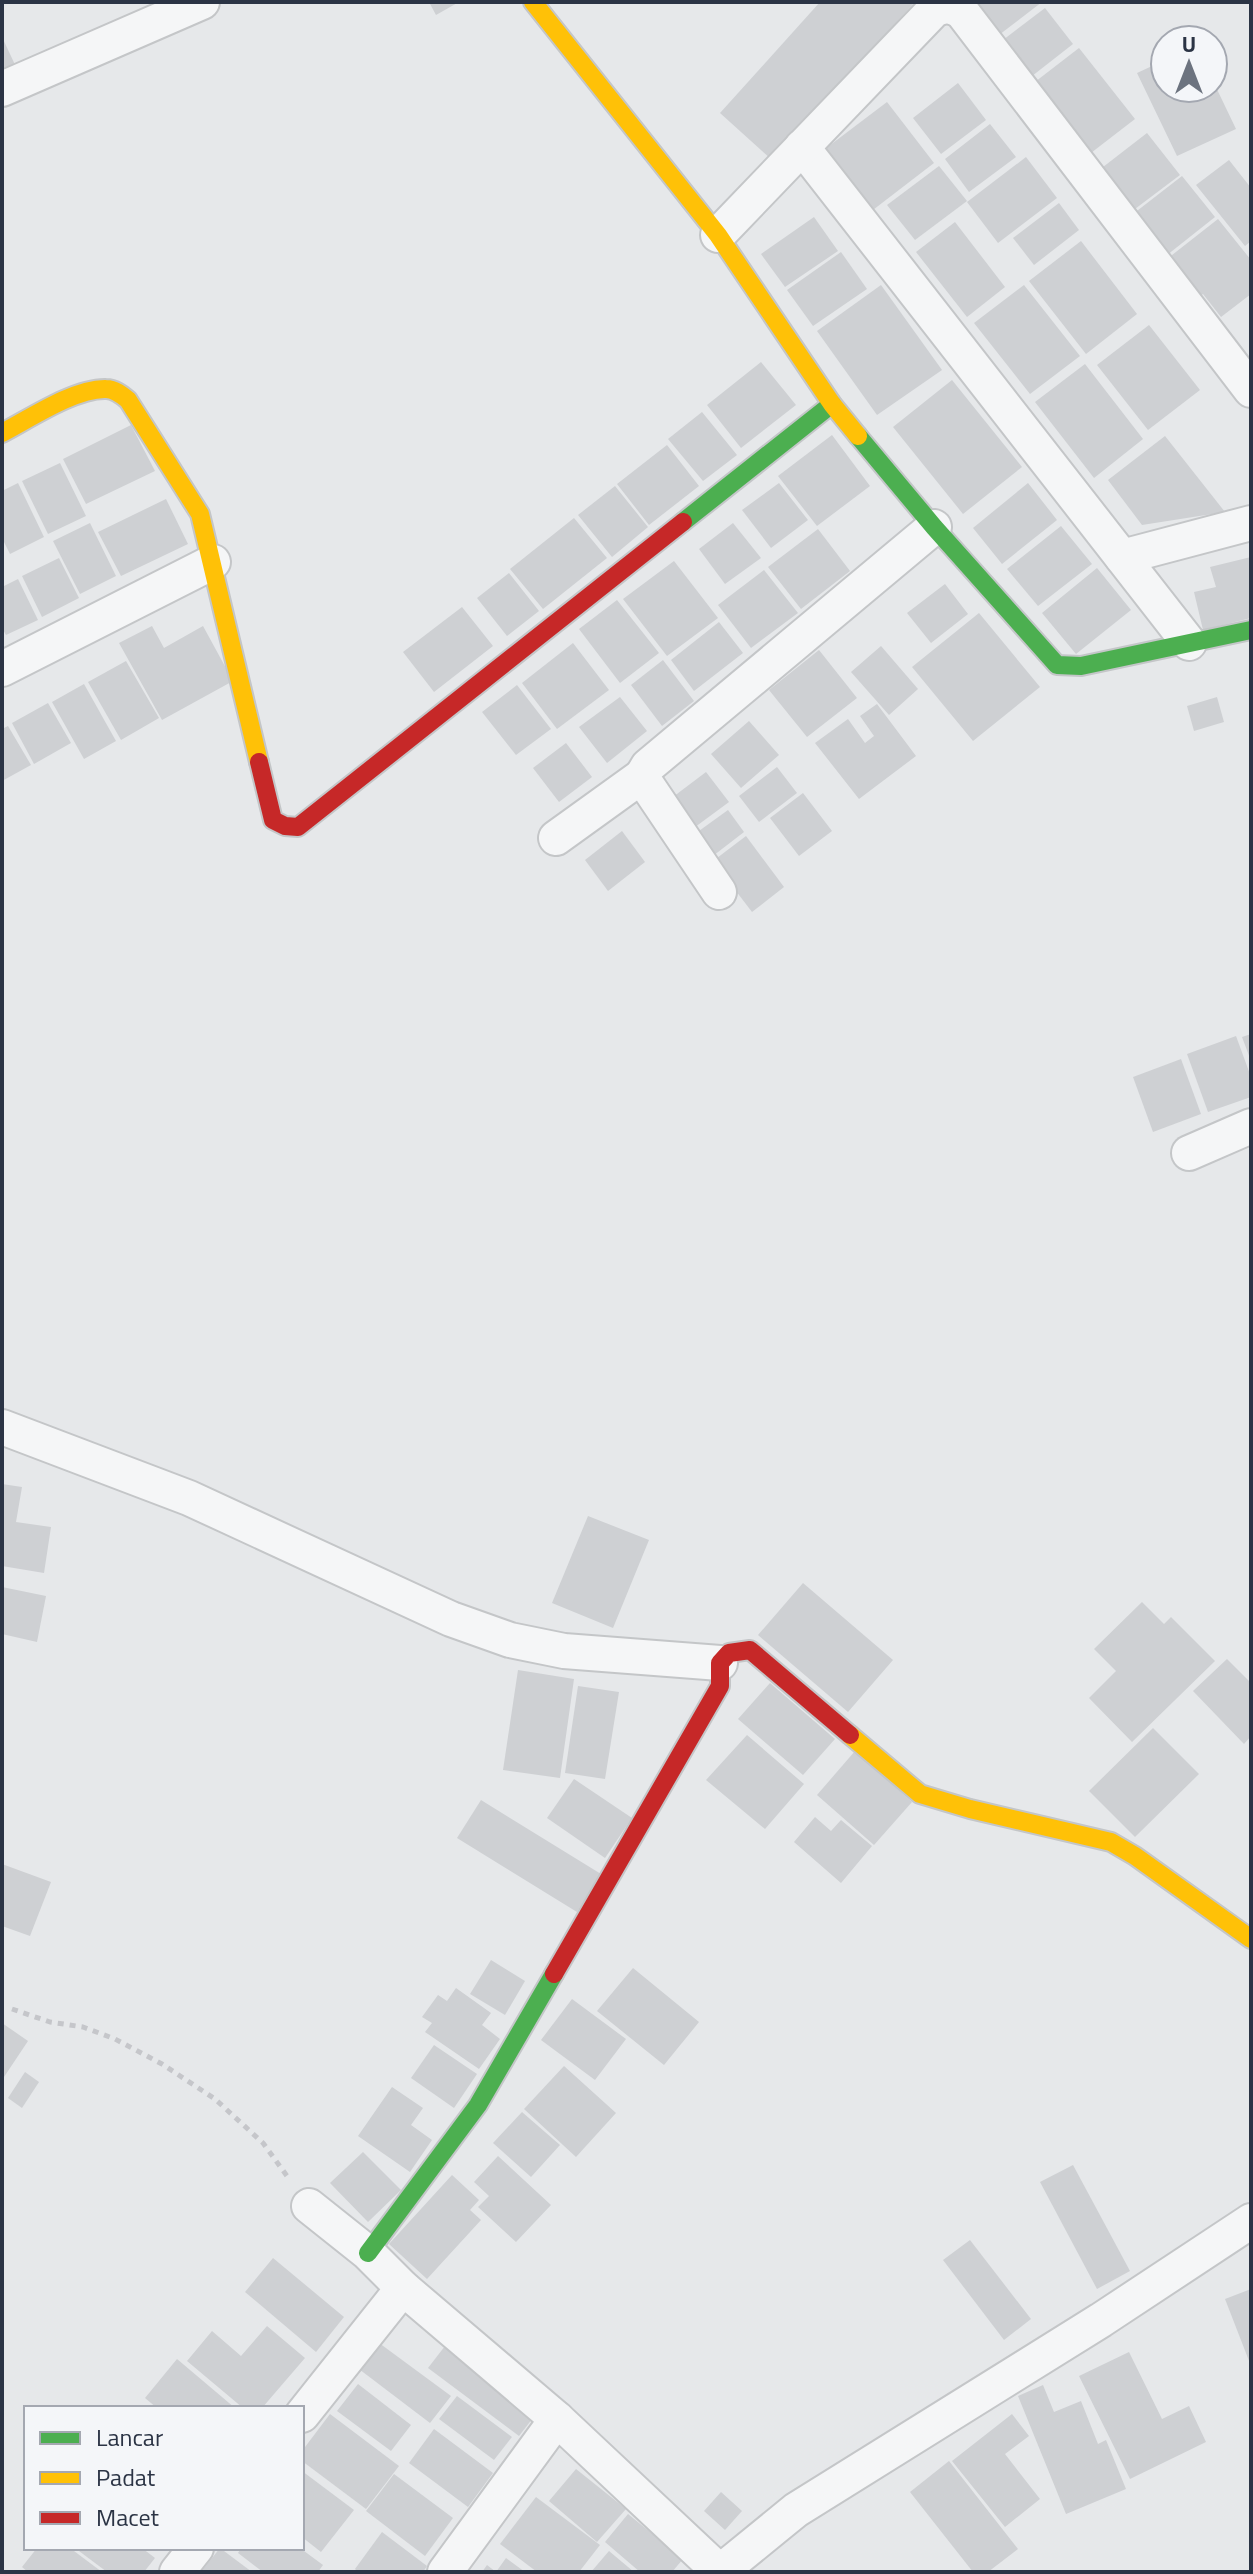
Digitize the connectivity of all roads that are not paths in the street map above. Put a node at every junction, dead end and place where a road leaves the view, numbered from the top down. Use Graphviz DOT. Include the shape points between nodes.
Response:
graph roads {
  1 [pos="202,2"];
  2 [pos="533,2"];
  3 [pos="2,89"];
  4 [pos="802,147"];
  5 [pos="718,235"];
  6 [pos="1245,375"];
  7 [pos="832,404"];
  8 [pos="2,433"];
  9 [pos="1251,523"];
  10 [pos="934,527"];
  11 [pos="1122,557"];
  12 [pos="213,562"];
  13 [pos="1251,630"];
  14 [pos="1189,643"];
  15 [pos="2,669"];
  16 [pos="642,776"];
  17 [pos="556,838"];
  18 [pos="719,892"];
  19 [pos="1251,1126"];
  20 [pos="1189,1153"];
  21 [pos="2,1427"];
  22 [pos="720,1663"];
  23 [pos="1251,1939"];
  24 [pos="309,2206"];
  25 [pos="1251,2221"];
  26 [pos="368,2253"];
  27 [pos="403,2288"];
  28 [pos="304,2412"];
  29 [pos="557,2419"];
  30 [pos="194,2550"];
  31 [pos="177,2572"];
  32 [pos="445,2572"];
  33 [pos="720,2572"];
  1 -- 3 [label="street"];
  2 -- 5 [label="street"];
  4 -- 5 [label="street"];
  4 -- 6 [label="street" via="934,10 955,7"];
  4 -- 11 [label="street"];
  5 -- 7 [label="street"];
  7 -- 10 [label="street"];
  7 -- 12 [label="street" via="298,827 273,820"];
  8 -- 12 [label="street" via="89,391 117,392 128,400 200,514"];
  9 -- 11 [label="street"];
  10 -- 14 [label="street" via="1057,665 1081,666"];
  10 -- 16 [label="street"];
  11 -- 14 [label="street"];
  12 -- 15 [label="street"];
  13 -- 14 [label="street"];
  16 -- 17 [label="street"];
  16 -- 18 [label="street"];
  19 -- 20 [label="street"];
  21 -- 22 [label="street" via="189,1498 451,1619 510,1640 564,1651"];
  22 -- 23 [label="street" via="729,1653 750,1650 920,1794 1111,1842"];
  22 -- 26 [label="street" via="720,1686 478,2105"];
  24 -- 26 [label="street"];
  25 -- 33 [label="street" via="796,2510"];
  26 -- 27 [label="street"];
  27 -- 28 [label="street"];
  27 -- 29 [label="street"];
  29 -- 32 [label="street"];
  29 -- 33 [label="street"];
  30 -- 31 [label="street"];
}
